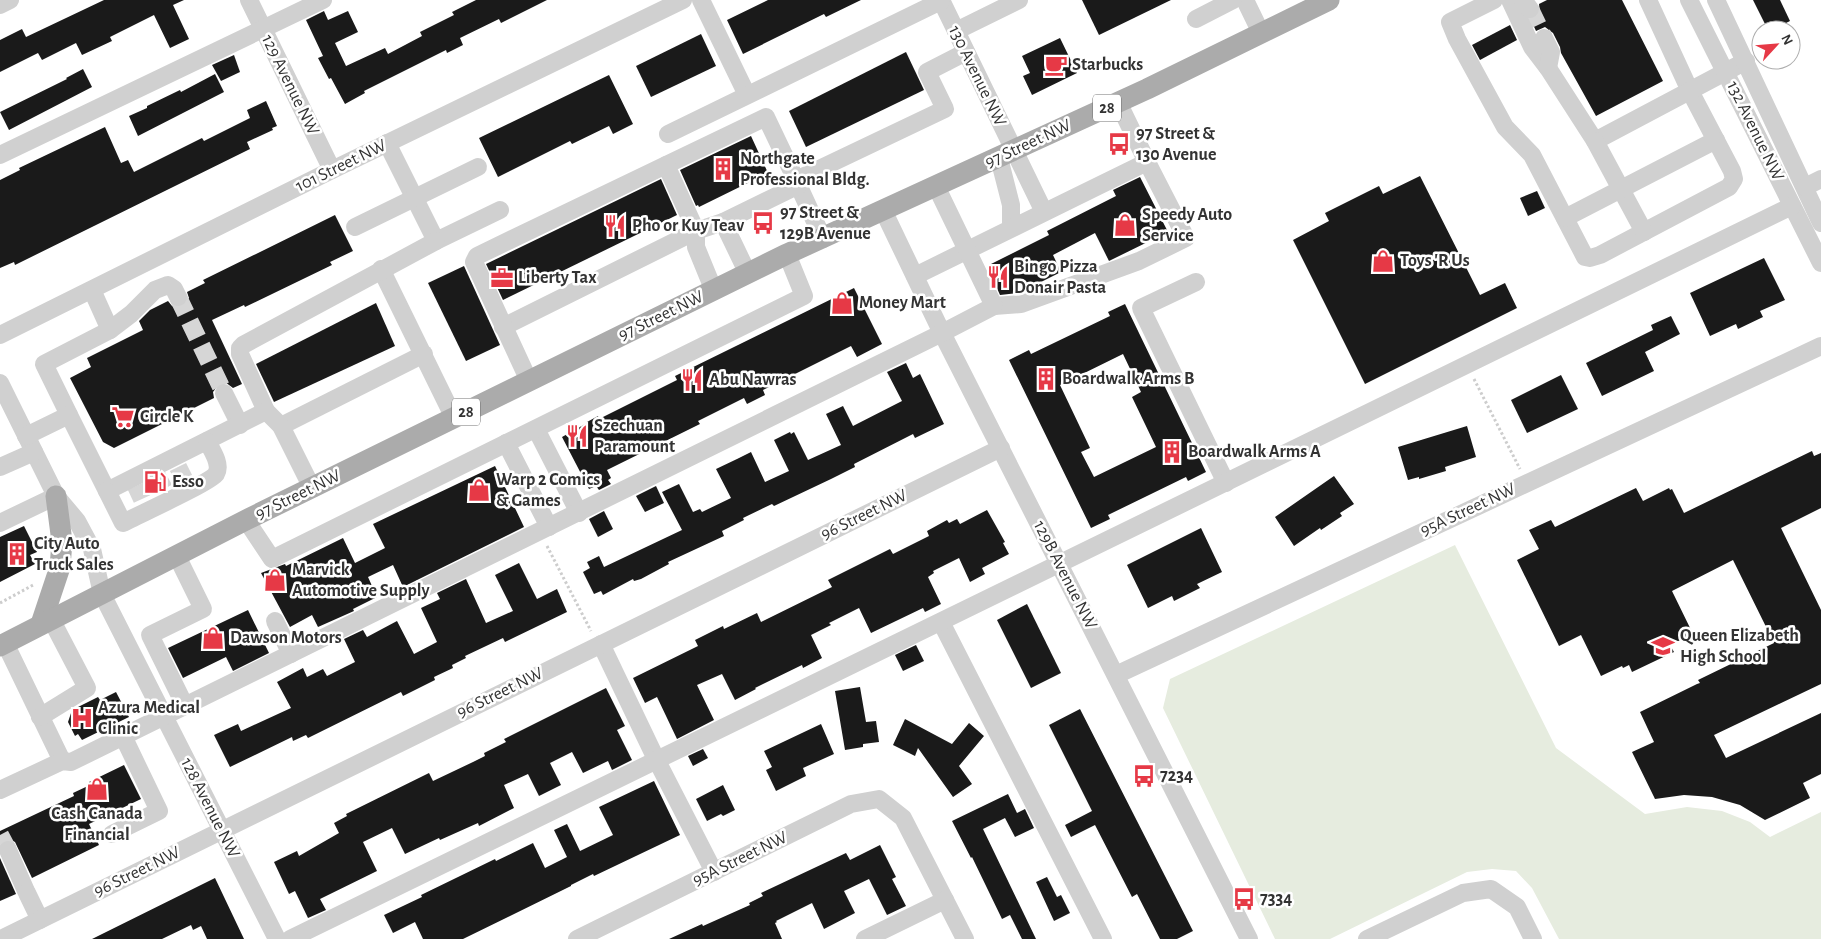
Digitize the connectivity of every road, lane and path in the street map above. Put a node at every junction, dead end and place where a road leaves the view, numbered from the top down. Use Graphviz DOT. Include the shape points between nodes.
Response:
graph roads {
  1 [pos="10,0"];
  2 [pos="249,0"];
  3 [pos="323,0"];
  4 [pos="682,0"];
  5 [pos="701,0"];
  6 [pos="941,0"];
  7 [pos="1019,0"];
  8 [pos="1233,0"];
  9 [pos="1246,0"];
  10 [pos="1329,0"];
  11 [pos="1494,0"];
  12 [pos="1510,0"];
  13 [pos="1648,0"];
  14 [pos="1689,0"];
  15 [pos="1716,0"];
  16 [pos="0,5"];
  17 [pos="1196,19"];
  18 [pos="263,29"];
  19 [pos="956,31"];
  20 [pos="1262,33"];
  21 [pos="1544,38"];
  22 [pos="966,52"];
  23 [pos="1746,61"];
  24 [pos="1548,68"];
  25 [pos="1726,72"];
  26 [pos="1690,91"];
  27 [pos="747,95"];
  28 [pos="1118,102"];
  29 [pos="668,134"];
  30 [pos="1716,140"];
  31 [pos="1596,141"];
  32 [pos="387,143"];
  33 [pos="0,155"];
  34 [pos="1006,155"];
  35 [pos="1147,162"];
  36 [pos="666,165"];
  37 [pos="478,167"];
  38 [pos="332,170"];
  39 [pos="1821,179"];
  40 [pos="798,183"];
  41 [pos="936,186"];
  42 [pos="1805,187"];
  43 [pos="1621,189"];
  44 [pos="415,198"];
  45 [pos="1792,206"];
  46 [pos="500,210"];
  47 [pos="883,210"];
  48 [pos="1044,212"];
  49 [pos="1565,218"];
  50 [pos="723,222"];
  51 [pos="1821,223"];
  52 [pos="355,227"];
  53 [pos="1011,228"];
  54 [pos="696,231"];
  55 [pos="1644,232"];
  56 [pos="823,239"];
  57 [pos="436,241"];
  58 [pos="967,250"];
  59 [pos="787,254"];
  60 [pos="1821,262"];
  61 [pos="381,269"];
  62 [pos="748,274"];
  63 [pos="915,276"];
  64 [pos="1196,282"];
  65 [pos="92,290"];
  66 [pos="714,291"];
  67 [pos="178,297"];
  68 [pos="994,306"];
  69 [pos="503,327"];
  70 [pos="110,330"];
  71 [pos="942,333"];
  72 [pos="0,335"];
  73 [pos="1821,346"];
  74 [pos="424,354"];
  75 [pos="1467,365"];
  76 [pos="529,381"];
  77 [pos="0,383"];
  78 [pos="224,393"];
  79 [pos="266,411"];
  80 [pos="69,415"];
  81 [pos="454,418"];
  82 [pos="240,425"];
  83 [pos="280,426"];
  84 [pos="536,429"];
  85 [pos="207,441"];
  86 [pos="506,443"];
  87 [pos="30,444"];
  88 [pos="1001,448"];
  89 [pos="0,467"];
  90 [pos="181,473"];
  91 [pos="161,483"];
  92 [pos="1226,483"];
  93 [pos="1527,483"];
  94 [pos="312,488"];
  95 [pos="106,491"];
  96 [pos="139,494"];
  97 [pos="56,496"];
  98 [pos="579,512"];
  99 [pos="246,520"];
  100 [pos="0,523"];
  101 [pos="544,530"];
  102 [pos="177,556"];
  103 [pos="1059,564"];
  104 [pos="40,580"];
  105 [pos="106,592"];
  106 [pos="0,603"];
  107 [pos="275,621"];
  108 [pos="46,622"];
  109 [pos="941,622"];
  110 [pos="150,635"];
  111 [pos="2,644"];
  112 [pos="601,644"];
  113 [pos="129,647"];
  114 [pos="291,654"];
  115 [pos="1116,675"];
  116 [pos="185,706"];
  117 [pos="164,716"];
  118 [pos="40,717"];
  119 [pos="123,736"];
  120 [pos="656,760"];
  121 [pos="62,761"];
  122 [pos="0,790"];
  123 [pos="221,830"];
  124 [pos="112,834"];
  125 [pos="8,850"];
  126 [pos="714,872"];
  127 [pos="945,900"];
  128 [pos="40,920"];
  129 [pos="1390,934"];
  130 [pos="1,939"];
  131 [pos="277,939"];
  132 [pos="290,939"];
  133 [pos="577,939"];
  134 [pos="865,939"];
  135 [pos="965,939"];
  136 [pos="1103,939"];
  137 [pos="1249,939"];
  138 [pos="1368,939"];
  139 [pos="1533,939"];
  1 -- 16 [label="street"];
  2 -- 18 [label="street, 129 Avenue NW"];
  3 -- 18 [label="street"];
  4 -- 32 [label="street, 101 Street NW"];
  5 -- 27 [label="street"];
  6 -- 19 [label="street, 130 Avenue NW"];
  6 -- 27 [label="street"];
  7 -- 19 [label="street"];
  8 -- 17 [label="street"];
  9 -- 20 [label="street"];
  10 -- 20 [label="main road, 97 Street NW / 28"];
  11 -- 49 [label="street" via="1450,22 1505,127 1532,155"];
  12 -- 24 [label="street" via="1532,46"];
  13 -- 26 [label="street"];
  14 -- 25 [label="street, 132 Avenue NW"];
  15 -- 23 [label="street, 132 Avenue NW"];
  18 -- 33 [label="street"];
  18 -- 38 [label="street, 129 Avenue NW"];
  19 -- 22 [label="street, 130 Avenue NW"];
  20 -- 28 [label="main road, 97 Street NW / 28"];
  21 -- 24 [label="street" via="1551,52"];
  22 -- 34 [label="street, 130 Avenue NW"];
  22 -- 40 [label="street" via="927,72 945,109"];
  23 -- 25 [label="street"];
  23 -- 42 [label="street, 132 Avenue NW"];
  24 -- 31 [label="street"];
  25 -- 26 [label="street"];
  25 -- 45 [label="street, 132 Avenue NW"];
  26 -- 30 [label="street"];
  26 -- 31 [label="street"];
  27 -- 29 [label="street"];
  28 -- 34 [label="main road, 97 Street NW / 28"];
  28 -- 35 [label="street"];
  30 -- 43 [label="street"];
  30 -- 55 [label="street" via="1732,171 1734,179 1729,187"];
  31 -- 43 [label="street"];
  32 -- 38 [label="street, 101 Street NW"];
  32 -- 44 [label="street"];
  34 -- 41 [label="main road, 97 Street NW / 28"];
  34 -- 48 [label="street"];
  34 -- 53 [label="street"];
  35 -- 48 [label="street"];
  35 -- 68 [label="street" via="1186,238 1139,261 1021,304"];
  36 -- 40 [label="street" via="766,117"];
  36 -- 54 [label="street"];
  36 -- 69 [label="street" via="476,256 474,262"];
  37 -- 44 [label="street"];
  38 -- 65 [label="street, 101 Street NW"];
  39 -- 42 [label="street"];
  40 -- 50 [label="street"];
  40 -- 56 [label="street"];
  41 -- 47 [label="main road, 97 Street NW / 28"];
  41 -- 58 [label="street"];
  42 -- 51 [label="street, 132 Avenue NW"];
  43 -- 49 [label="street"];
  43 -- 55 [label="street"];
  44 -- 52 [label="street"];
  44 -- 57 [label="street"];
  45 -- 60 [label="street, 132 Avenue NW"];
  45 -- 75 [label="street"];
  46 -- 57 [label="street"];
  47 -- 56 [label="main road, 97 Street NW"];
  47 -- 63 [label="street, 129B Avenue NW"];
  48 -- 53 [label="street"];
  49 -- 55 [label="street" via="1585,257 1590,258"];
  50 -- 54 [label="street"];
  50 -- 62 [label="street"];
  53 -- 58 [label="street"];
  54 -- 66 [label="street" via="696,247"];
  54 -- 69 [label="street"];
  56 -- 59 [label="main road, 97 Street NW / 28"];
  57 -- 61 [label="street"];
  58 -- 63 [label="street"];
  58 -- 68 [label="street"];
  59 -- 62 [label="main road, 97 Street NW / 28"];
  59 -- 84 [label="street" via="804,296"];
  61 -- 74 [label="street"];
  61 -- 79 [label="street" via="243,344 240,354"];
  62 -- 66 [label="main road, 97 Street NW / 28"];
  63 -- 71 [label="street, 129B Avenue NW"];
  64 -- 92 [label="street" via="1141,308"];
  65 -- 70 [label="street"];
  65 -- 72 [label="street, 101 Street NW"];
  66 -- 76 [label="main road, 97 Street NW / 28"];
  67 -- 70 [label="street" via="168,285 155,290"];
  68 -- 71 [label="street"];
  69 -- 76 [label="street"];
  70 -- 80 [label="street" via="44,364"];
  71 -- 88 [label="street, 129B Avenue NW"];
  71 -- 98 [label="street"];
  73 -- 93 [label="street, 95A Street NW"];
  74 -- 81 [label="street"];
  74 -- 83 [label="street"];
  75 -- 92 [label="street"];
  75 -- 93 [label="path"];
  76 -- 81 [label="main road, 97 Street NW / 28"];
  77 -- 87 [label="street, 128 Avenue NW"];
  78 -- 82 [label="street"];
  79 -- 82 [label="street"];
  79 -- 83 [label="street"];
  80 -- 87 [label="street"];
  80 -- 95 [label="street"];
  81 -- 94 [label="main road, 97 Street NW / 28"];
  82 -- 85 [label="street"];
  83 -- 94 [label="street"];
  84 -- 86 [label="street"];
  84 -- 98 [label="street"];
  85 -- 90 [label="street"];
  85 -- 90 [label="street" via="218,464 217,473 212,478"];
  86 -- 99 [label="street" via="272,559"];
  86 -- 101 [label="street"];
  87 -- 89 [label="street"];
  87 -- 97 [label="street, 128 Avenue NW"];
  88 -- 103 [label="street, 129B Avenue NW"];
  88 -- 112 [label="street, 96 Street NW"];
  90 -- 91 [label="street"];
  90 -- 91 [label="street"];
  91 -- 96 [label="street"];
  91 -- 96 [label="street"];
  92 -- 103 [label="street"];
  93 -- 115 [label="street, 95A Street NW"];
  94 -- 99 [label="main road, 97 Street NW / 28"];
  95 -- 96 [label="street"];
  95 -- 96 [label="street" via="122,523"];
  97 -- 100 [label="street"];
  97 -- 105 [label="street, 128 Avenue NW" via="77,521 92,549"];
  97 -- 108 [label="main road" via="62,542 60,567"];
  98 -- 101 [label="street"];
  99 -- 102 [label="main road, 97 Street NW / 28"];
  101 -- 112 [label="path" via="591,631"];
  101 -- 114 [label="street"];
  102 -- 105 [label="main road, 97 Street NW / 28"];
  102 -- 110 [label="street" via="203,609"];
  103 -- 109 [label="street"];
  103 -- 115 [label="street, 129B Avenue NW"];
  104 -- 106 [label="path"];
  105 -- 108 [label="main road, 97 Street NW"];
  105 -- 113 [label="street, 128 Avenue NW"];
  107 -- 114 [label="street"];
  108 -- 111 [label="main road, 97 Street NW"];
  108 -- 118 [label="street" via="87,688"];
  109 -- 120 [label="street"];
  109 -- 136 [label="street"];
  110 -- 113 [label="street"];
  110 -- 116 [label="street"];
  111 -- 118 [label="street"];
  112 -- 120 [label="street"];
  112 -- 123 [label="street, 96 Street NW"];
  113 -- 117 [label="street, 128 Avenue NW"];
  114 -- 116 [label="street"];
  115 -- 137 [label="street, 129B Avenue NW"];
  116 -- 117 [label="street"];
  117 -- 119 [label="street"];
  117 -- 123 [label="street, 128 Avenue NW"];
  118 -- 121 [label="street"];
  119 -- 121 [label="street" via="71,762"];
  119 -- 124 [label="street" via="159,811"];
  120 -- 126 [label="street"];
  120 -- 132 [label="street"];
  121 -- 122 [label="street"];
  123 -- 128 [label="street, 96 Street NW"];
  123 -- 131 [label="street, 128 Avenue NW"];
  125 -- 128 [label="street"];
  126 -- 127 [label="street, 95A Street NW" via="851,804 879,800 903,818"];
  126 -- 133 [label="street, 95A Street NW"];
  127 -- 134 [label="street"];
  127 -- 135 [label="street"];
  128 -- 130 [label="street, 96 Street NW"];
  129 -- 138 [label="street"];
  129 -- 139 [label="street" via="1463,893 1492,889 1517,907"];
}
